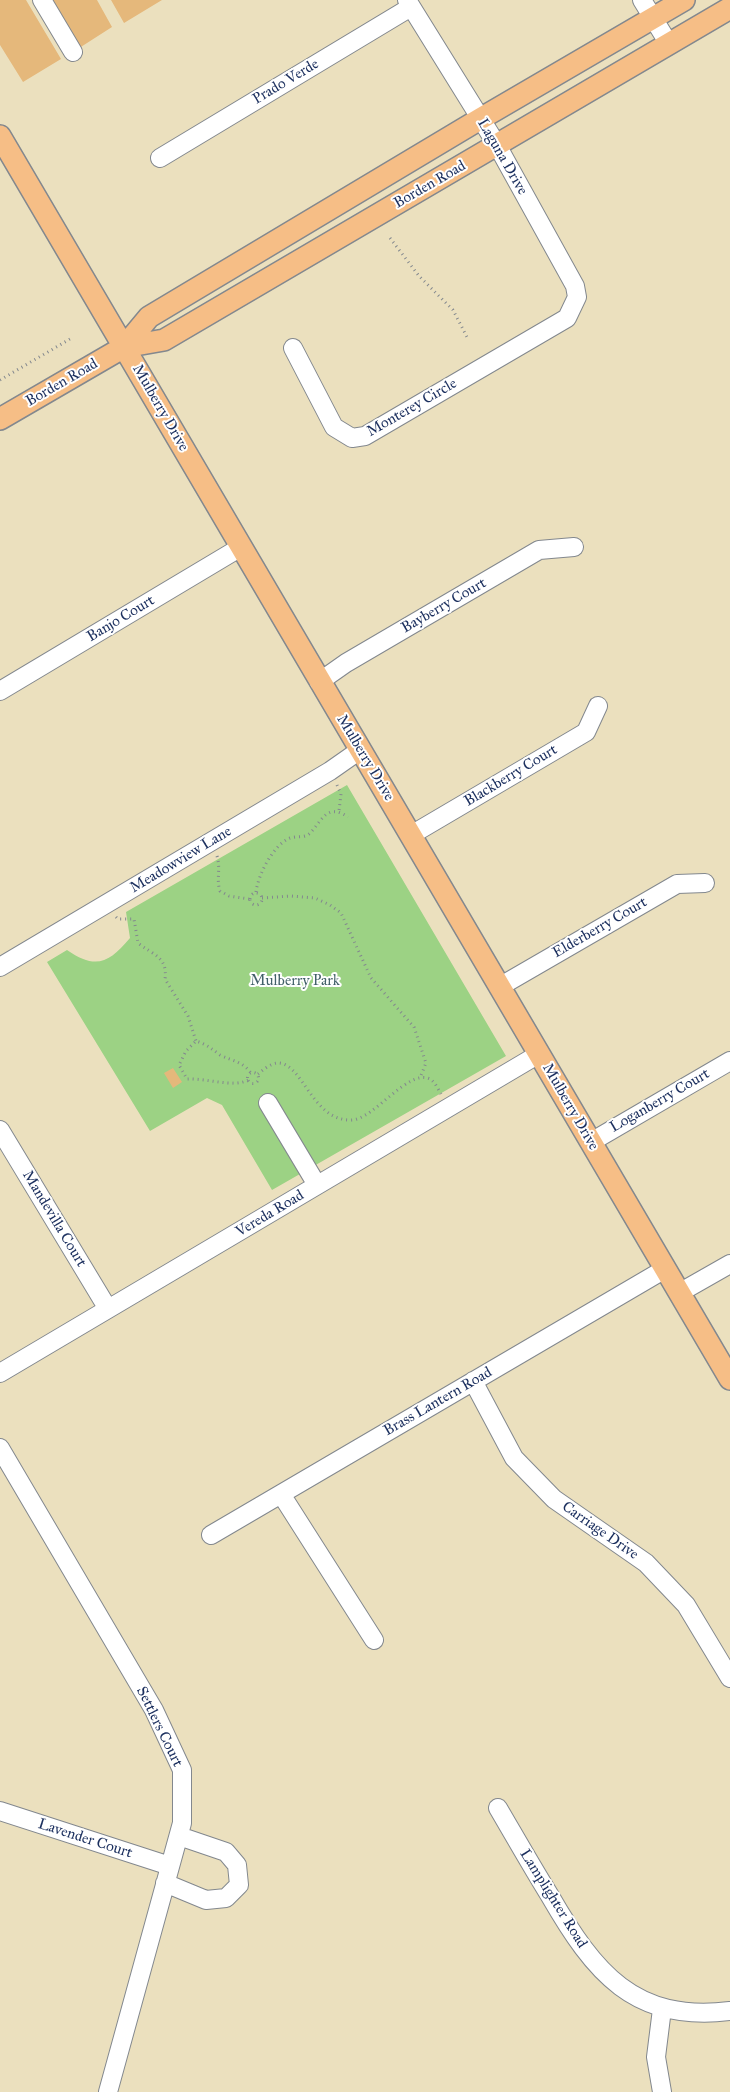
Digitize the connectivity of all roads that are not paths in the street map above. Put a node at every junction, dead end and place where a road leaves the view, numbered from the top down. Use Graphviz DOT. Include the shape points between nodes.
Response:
graph roads {
  1 [pos="42,0"];
  2 [pos="642,0"];
  3 [pos="684,0"];
  4 [pos="409,3"];
  5 [pos="730,8"];
  6 [pos="653,18"];
  7 [pos="669,44"];
  8 [pos="73,52"];
  9 [pos="480,119"];
  10 [pos="0,136"];
  11 [pos="496,146"];
  12 [pos="160,158"];
  13 [pos="567,318"];
  14 [pos="124,347"];
  15 [pos="293,348"];
  16 [pos="0,419"];
  17 [pos="241,546"];
  18 [pos="574,547"];
  19 [pos="319,682"];
  20 [pos="0,691"];
  21 [pos="598,706"];
  22 [pos="360,750"];
  23 [pos="411,835"];
  24 [pos="705,883"];
  25 [pos="0,968"];
  26 [pos="499,987"];
  27 [pos="539,1054"];
  28 [pos="730,1061"];
  29 [pos="268,1103"];
  30 [pos="0,1130"];
  31 [pos="591,1142"];
  32 [pos="318,1185"];
  33 [pos="730,1264"];
  34 [pos="665,1269"];
  35 [pos="679,1293"];
  36 [pos="108,1309"];
  37 [pos="0,1373"];
  38 [pos="730,1379"];
  39 [pos="473,1382"];
  40 [pos="0,1448"];
  41 [pos="281,1494"];
  42 [pos="211,1535"];
  43 [pos="374,1640"];
  44 [pos="730,1678"];
  45 [pos="498,1808"];
  46 [pos="0,1812"];
  47 [pos="179,1836"];
  48 [pos="170,1866"];
  49 [pos="166,1883"];
  50 [pos="662,2009"];
  51 [pos="730,2011"];
  52 [pos="108,2092"];
  53 [pos="662,2092"];
  1 -- 8 [label="street"];
  2 -- 6 [label="street"];
  3 -- 6 [label="main road, Borden Road"];
  4 -- 9 [label="street, Laguna Drive"];
  4 -- 12 [label="street, Prado Verde"];
  5 -- 7 [label="main road, Borden Road"];
  6 -- 7 [label="street"];
  6 -- 9 [label="main road, Borden Road"];
  7 -- 11 [label="main road, Borden Road"];
  9 -- 11 [label="street, Laguna Drive"];
  9 -- 14 [label="main road, Borden Road" via="149,317"];
  10 -- 14 [label="main road, Mulberry Drive"];
  11 -- 13 [label="street, Laguna Drive" via="575,286 577,297"];
  11 -- 14 [label="main road, Borden Road" via="164,340"];
  13 -- 15 [label="street, Monterey Circle" via="365,436 352,438 334,427"];
  14 -- 16 [label="main road, Borden Road"];
  14 -- 17 [label="main road, Mulberry Drive"];
  17 -- 19 [label="main road, Mulberry Drive"];
  17 -- 20 [label="street, Banjo Court"];
  18 -- 19 [label="street, Bayberry Court" via="539,550"];
  19 -- 22 [label="main road, Mulberry Drive"];
  21 -- 23 [label="street, Blackberry Court" via="586,732"];
  22 -- 23 [label="main road, Mulberry Drive"];
  22 -- 25 [label="street, Meadowview Lane"];
  23 -- 26 [label="main road, Mulberry Drive"];
  24 -- 26 [label="street, Elderberry Court" via="677,884"];
  26 -- 27 [label="main road, Mulberry Drive"];
  27 -- 31 [label="main road, Mulberry Drive"];
  27 -- 32 [label="street, Vereda Road"];
  28 -- 31 [label="street, Loganberry Court"];
  29 -- 32 [label="street"];
  30 -- 36 [label="street, Mandevilla Court"];
  31 -- 34 [label="main road, Mulberry Drive"];
  32 -- 36 [label="street, Vereda Road"];
  33 -- 35 [label="street"];
  34 -- 35 [label="main road, Mulberry Drive"];
  34 -- 39 [label="street, Brass Lantern Road"];
  35 -- 38 [label="main road, Mulberry Drive"];
  36 -- 37 [label="street, Vereda Road"];
  39 -- 41 [label="street, Brass Lantern Road"];
  39 -- 44 [label="street, Carriage Drive" via="514,1458 554,1499 646,1563 686,1605"];
  40 -- 47 [label="street, Settlers Court" via="154,1710 182,1770"];
  41 -- 42 [label="street, Brass Lantern Road"];
  41 -- 43 [label="street"];
  45 -- 50 [label="street, Lamplighter Road" via="575,1940 605,1975 625,1992"];
  46 -- 48 [label="street, Lavender Court"];
  47 -- 48 [label="street, Settlers Court"];
  47 -- 49 [label="street" via="226,1852 237,1864 239,1885 226,1898 206,1900"];
  48 -- 49 [label="street, Settlers Court"];
  49 -- 52 [label="street, Settlers Court"];
  50 -- 51 [label="street, Lamplighter Road" via="705,2014"];
  50 -- 53 [label="street" via="656,2057"];
}
